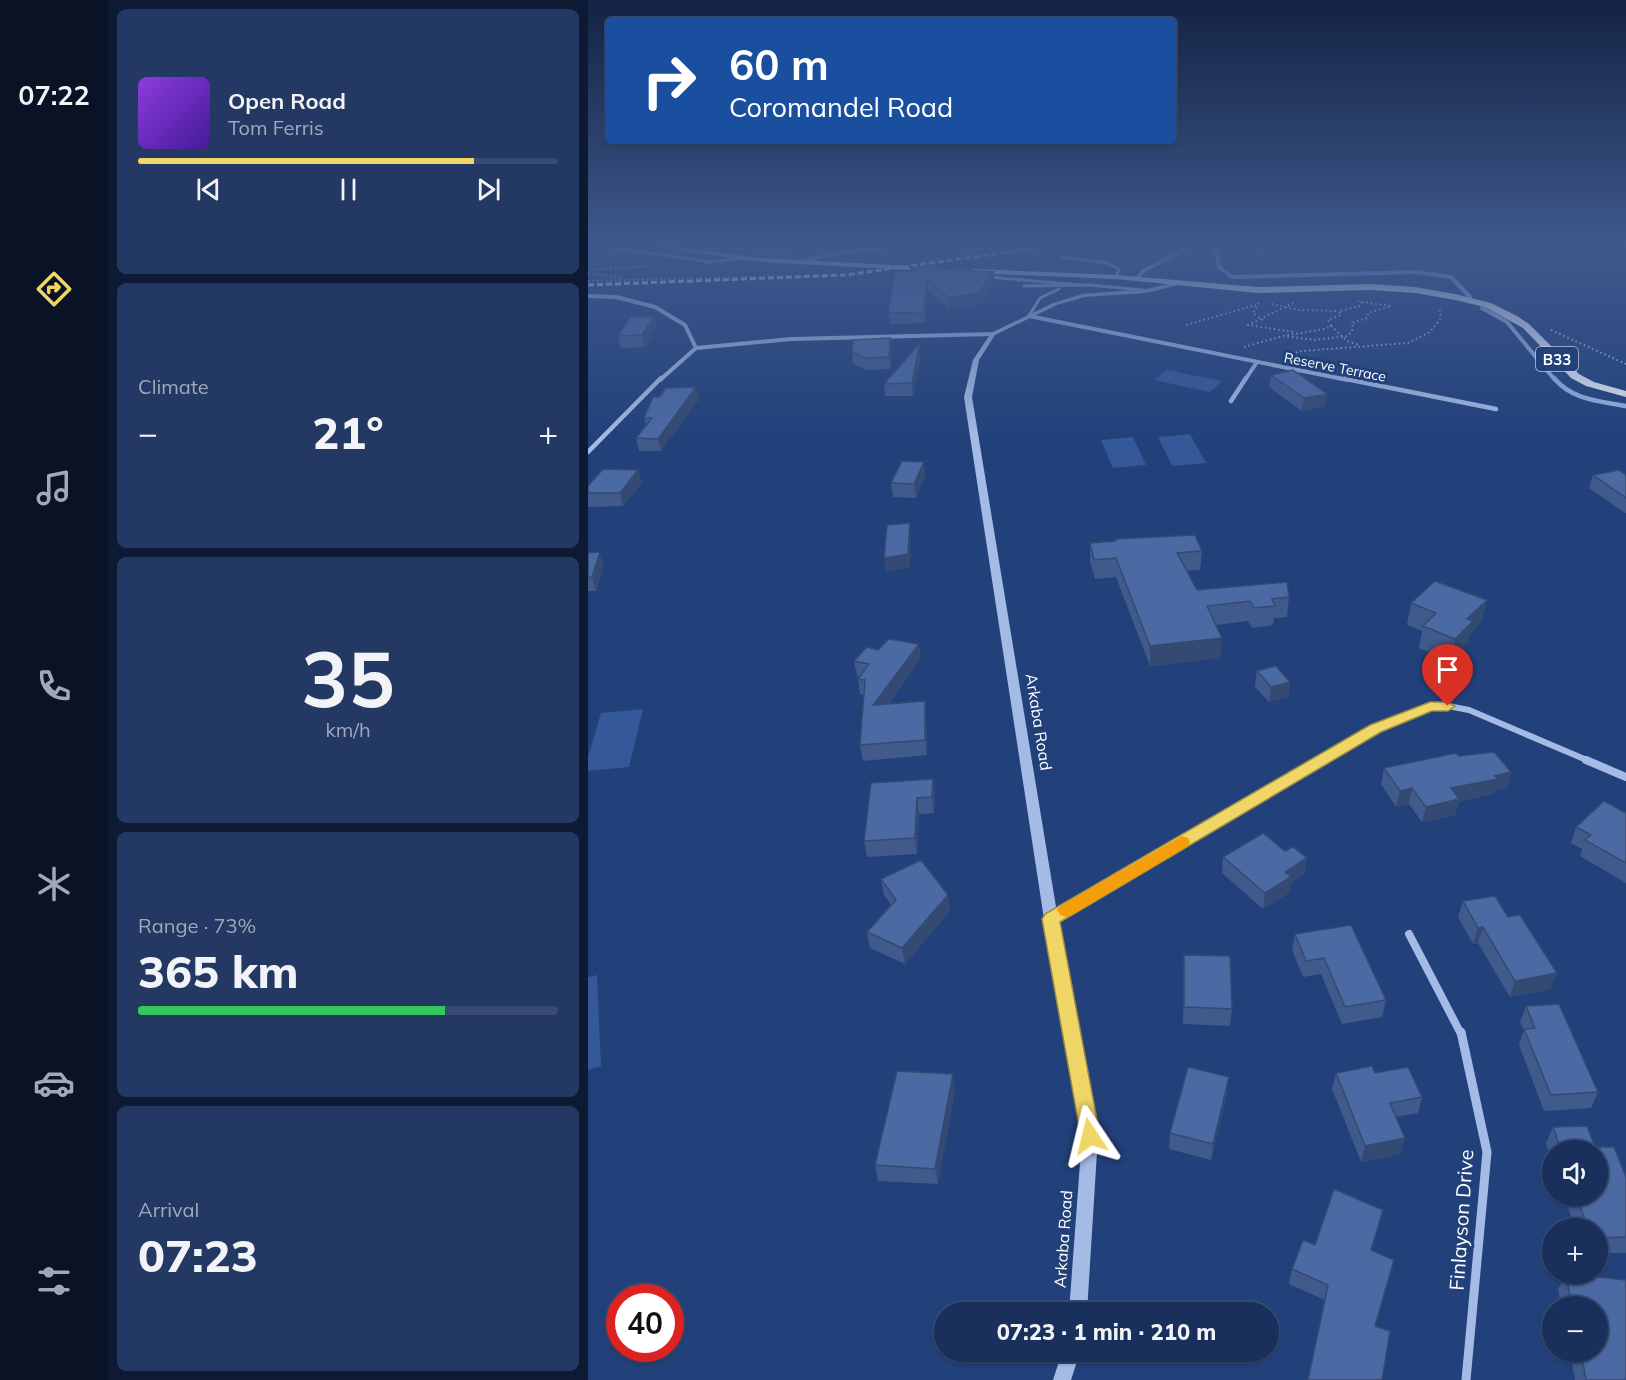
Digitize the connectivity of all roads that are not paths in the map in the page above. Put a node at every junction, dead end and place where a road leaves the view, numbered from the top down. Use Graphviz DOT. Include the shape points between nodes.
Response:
graph roads {
  1 [pos="663,311"];
  2 [pos="1031,311"];
  3 [pos="1039,311"];
  4 [pos="1502,311"];
  5 [pos="1029,316"];
  6 [pos="993,334"];
  7 [pos="696,348"];
  8 [pos="1257,362"];
  9 [pos="1626,394"];
  10 [pos="1231,401"];
  11 [pos="1496,409"];
  12 [pos="588,452"];
  13 [pos="1626,777"];
  14 [pos="1051,919"];
  15 [pos="1409,934"];
  16 [pos="1079,1302"];
  17 [pos="1068,1362"];
  18 [pos="1062,1380"];
  19 [pos="1466,1380"];
  1 -- 7 [label="street" via="685,325"];
  2 -- 5 [label="lane"];
  3 -- 5 [label="street"];
  4 -- 9 [label="main road, B33" via="1526,326 1575,376"];
  5 -- 6 [label="street"];
  5 -- 8 [label="street, Reserve Terrace"];
  6 -- 7 [label="street" via="791,339"];
  6 -- 14 [label="street, Arkaba Road" via="976,360 968,397"];
  7 -- 12 [label="street"];
  8 -- 10 [label="street"];
  8 -- 11 [label="street, Reserve Terrace"];
  13 -- 14 [label="street" via="1469,710 1430,707 1376,728"];
  14 -- 16 [label="street, Arkaba Road" via="1090,1136"];
  15 -- 19 [label="street, Finlayson Drive" via="1461,1032 1487,1152"];
  17 -- 18 [label="street"];
}
